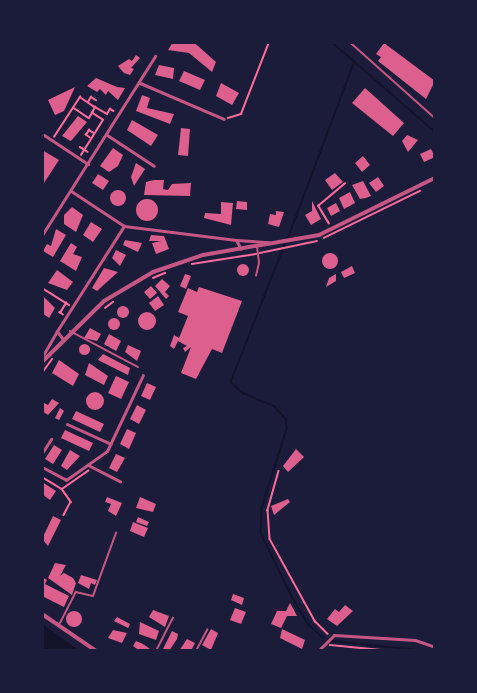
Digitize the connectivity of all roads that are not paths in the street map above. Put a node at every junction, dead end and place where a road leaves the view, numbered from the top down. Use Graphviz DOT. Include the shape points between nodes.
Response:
graph roads {
  1 [pos="350,42"];
  2 [pos="155,56"];
  3 [pos="140,83"];
  4 [pos="435,118"];
  5 [pos="224,119"];
  6 [pos="44,135"];
  7 [pos="107,135"];
  8 [pos="88,164"];
  9 [pos="154,166"];
  10 [pos="435,178"];
  11 [pos="70,191"];
  12 [pos="124,226"];
  13 [pos="42,235"];
  14 [pos="236,240"];
  15 [pos="283,244"];
  16 [pos="257,246"];
  17 [pos="241,249"];
  18 [pos="256,276"];
  19 [pos="57,331"];
  20 [pos="70,331"];
  21 [pos="62,339"];
  22 [pos="42,357"];
  23 [pos="42,362"];
  24 [pos="138,367"];
  25 [pos="143,375"];
  26 [pos="67,424"];
  27 [pos="51,439"];
  28 [pos="111,444"];
  29 [pos="42,453"];
  30 [pos="42,467"];
  31 [pos="90,467"];
  32 [pos="120,481"];
  33 [pos="116,533"];
  34 [pos="42,614"];
  35 [pos="173,618"];
  36 [pos="58,625"];
  37 [pos="207,630"];
  38 [pos="435,647"];
  39 [pos="96,651"];
  40 [pos="156,651"];
  41 [pos="196,651"];
  42 [pos="318,651"];
  1 -- 4 [label="lane"];
  2 -- 3 [label="street"];
  3 -- 5 [label="street"];
  3 -- 7 [label="street"];
  6 -- 8 [label="street"];
  7 -- 8 [label="street"];
  7 -- 9 [label="street"];
  8 -- 11 [label="street"];
  10 -- 15 [label="street" via="333,230"];
  11 -- 12 [label="street"];
  11 -- 13 [label="street"];
  12 -- 14 [label="street"];
  12 -- 19 [label="street"];
  14 -- 15 [label="street"];
  14 -- 17 [label="street"];
  15 -- 16 [label="street"];
  16 -- 17 [label="street"];
  16 -- 18 [label="lane"];
  17 -- 20 [label="street" via="192,258 153,272 104,301"];
  19 -- 21 [label="street"];
  19 -- 22 [label="street"];
  20 -- 21 [label="street"];
  20 -- 24 [label="lane"];
  21 -- 23 [label="street"];
  25 -- 28 [label="street"];
  26 -- 28 [label="street"];
  27 -- 29 [label="street"];
  28 -- 31 [label="street"];
  30 -- 31 [label="street" via="66,480"];
  31 -- 32 [label="street"];
  33 -- 36 [label="lane" via="93,596 76,592"];
  34 -- 36 [label="street"];
  35 -- 40 [label="lane"];
  36 -- 39 [label="street"];
  37 -- 41 [label="lane"];
  38 -- 42 [label="street" via="415,640 330,635"];
}
